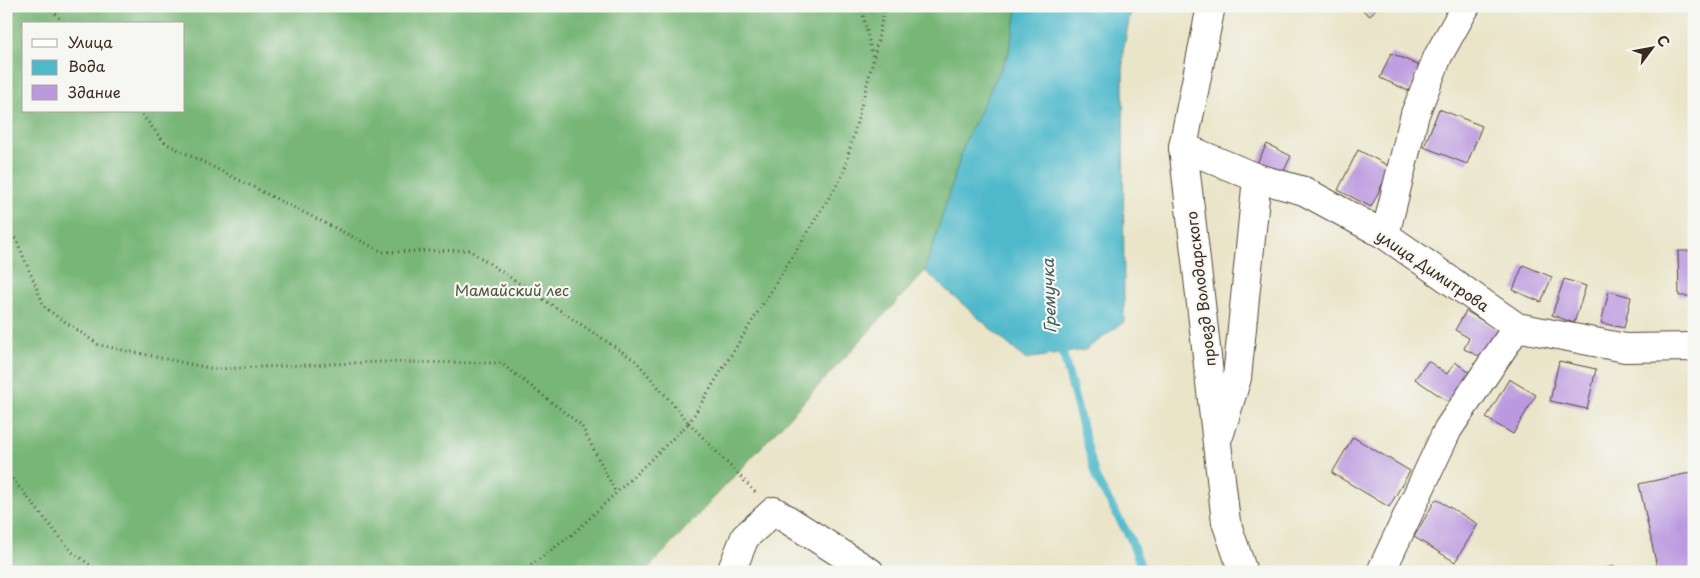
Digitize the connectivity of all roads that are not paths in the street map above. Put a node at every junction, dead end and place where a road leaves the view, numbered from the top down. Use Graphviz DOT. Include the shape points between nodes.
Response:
graph roads {
  1 [pos="1211,6"];
  2 [pos="1466,6"];
  3 [pos="1183,147"];
  4 [pos="1258,178"];
  5 [pos="1385,234"];
  6 [pos="1517,328"];
  7 [pos="1694,347"];
  8 [pos="1217,443"];
  9 [pos="731,572"];
  10 [pos="870,572"];
  11 [pos="1243,572"];
  12 [pos="1381,572"];
  1 -- 3 [label="street, проезд Володарского"];
  2 -- 5 [label="street" via="1438,56 1415,114"];
  3 -- 4 [label="street, улица Димитрова"];
  3 -- 8 [label="street, проезд Володарского"];
  4 -- 5 [label="street, улица Димитрова" via="1304,191"];
  4 -- 8 [label="street" via="1237,378"];
  5 -- 6 [label="street, улица Димитрова"];
  6 -- 7 [label="street, улица Димитрова" via="1625,348"];
  6 -- 12 [label="street" via="1448,429"];
  8 -- 11 [label="street, проезд Володарского" via="1226,522"];
  9 -- 10 [label="street" via="745,537 774,512"];
}
